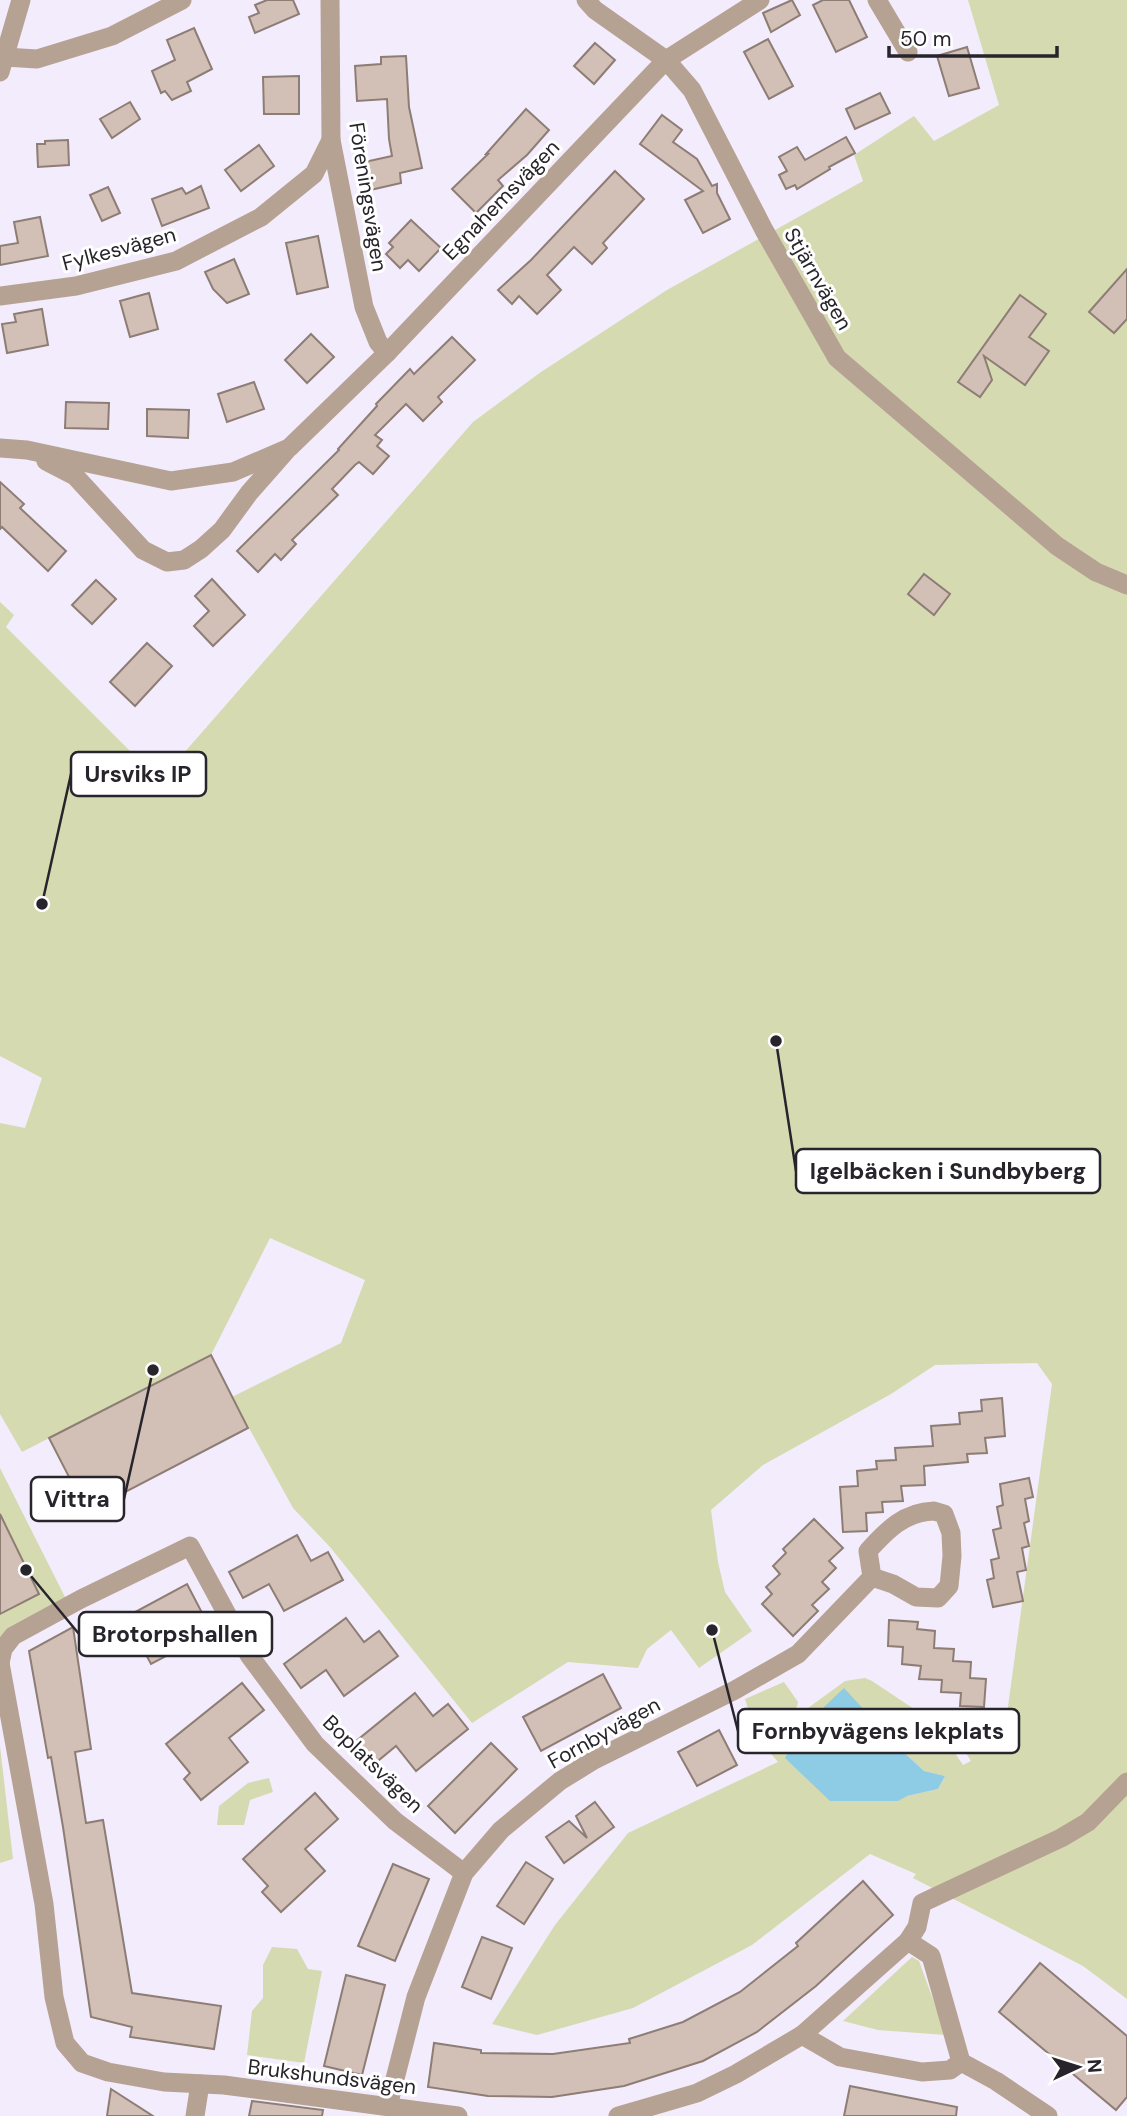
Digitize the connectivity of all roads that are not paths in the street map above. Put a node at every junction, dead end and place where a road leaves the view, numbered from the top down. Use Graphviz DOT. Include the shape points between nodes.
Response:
graph roads {
  1 [pos="21,0"];
  2 [pos="182,0"];
  3 [pos="330,0"];
  4 [pos="586,0"];
  5 [pos="760,0"];
  6 [pos="877,0"];
  7 [pos="908,51"];
  8 [pos="666,60"];
  9 [pos="2,64"];
  10 [pos="331,140"];
  11 [pos="0,296"];
  12 [pos="387,353"];
  13 [pos="289,448"];
  14 [pos="0,449"];
  15 [pos="27,450"];
  16 [pos="1127,585"];
  17 [pos="872,1577"];
  18 [pos="0,1663"];
  19 [pos="1127,1782"];
  20 [pos="464,1873"];
  21 [pos="908,1941"];
  22 [pos="802,2035"];
  23 [pos="961,2062"];
  24 [pos="200,2084"];
  25 [pos="388,2106"];
  26 [pos="195,2116"];
  27 [pos="458,2116"];
  28 [pos="618,2116"];
  29 [pos="1048,2116"];
  1 -- 9 [label="street"];
  2 -- 9 [label="street" via="112,36 37,59"];
  3 -- 10 [label="street, Föreningsvägen"];
  4 -- 8 [label="street, Stjärnvägen"];
  5 -- 8 [label="street, Egnahemsvägen"];
  6 -- 7 [label="street"];
  8 -- 12 [label="street, Egnahemsvägen"];
  8 -- 16 [label="street, Stjärnvägen" via="692,90 837,358 1057,545 1096,572"];
  10 -- 11 [label="street, Fylkesvägen" via="314,174 261,217 176,261 76,286"];
  10 -- 12 [label="street, Föreningsvägen" via="364,307"];
  12 -- 13 [label="street, Egnahemsvägen"];
  13 -- 15 [label="street, Egnahemsvägen" via="233,472 171,481"];
  13 -- 15 [label="street, Egnahemsvägen" via="222,530 184,560 167,562 144,550 75,476"];
  14 -- 15 [label="street, Egnahemsvägen"];
  17 -- 17 [label="street" via="916,1597 938,1598 948,1586 952,1556 944,1514 922,1511 888,1529 868,1551"];
  17 -- 20 [label="street, Fornbyvägen" via="798,1654 560,1781 501,1830"];
  18 -- 20 [label="street, Boplatsvägen" via="13,1636 190,1546 249,1655 315,1744 395,1821"];
  18 -- 24 [label="street, Boplatsvägen" via="65,2043 82,2063 108,2072"];
  19 -- 21 [label="street" via="1088,1822 1061,1838 922,1903 917,1927"];
  20 -- 25 [label="street, Fornbyvägen" via="416,1997"];
  21 -- 22 [label="street"];
  21 -- 23 [label="street" via="931,1956"];
  22 -- 23 [label="street" via="840,2057 922,2073 950,2070"];
  22 -- 28 [label="street" via="697,2093"];
  23 -- 29 [label="street"];
  24 -- 25 [label="street, Brukshundsvägen"];
  24 -- 26 [label="street"];
  25 -- 27 [label="street, Brukshundsvägen"];
}
